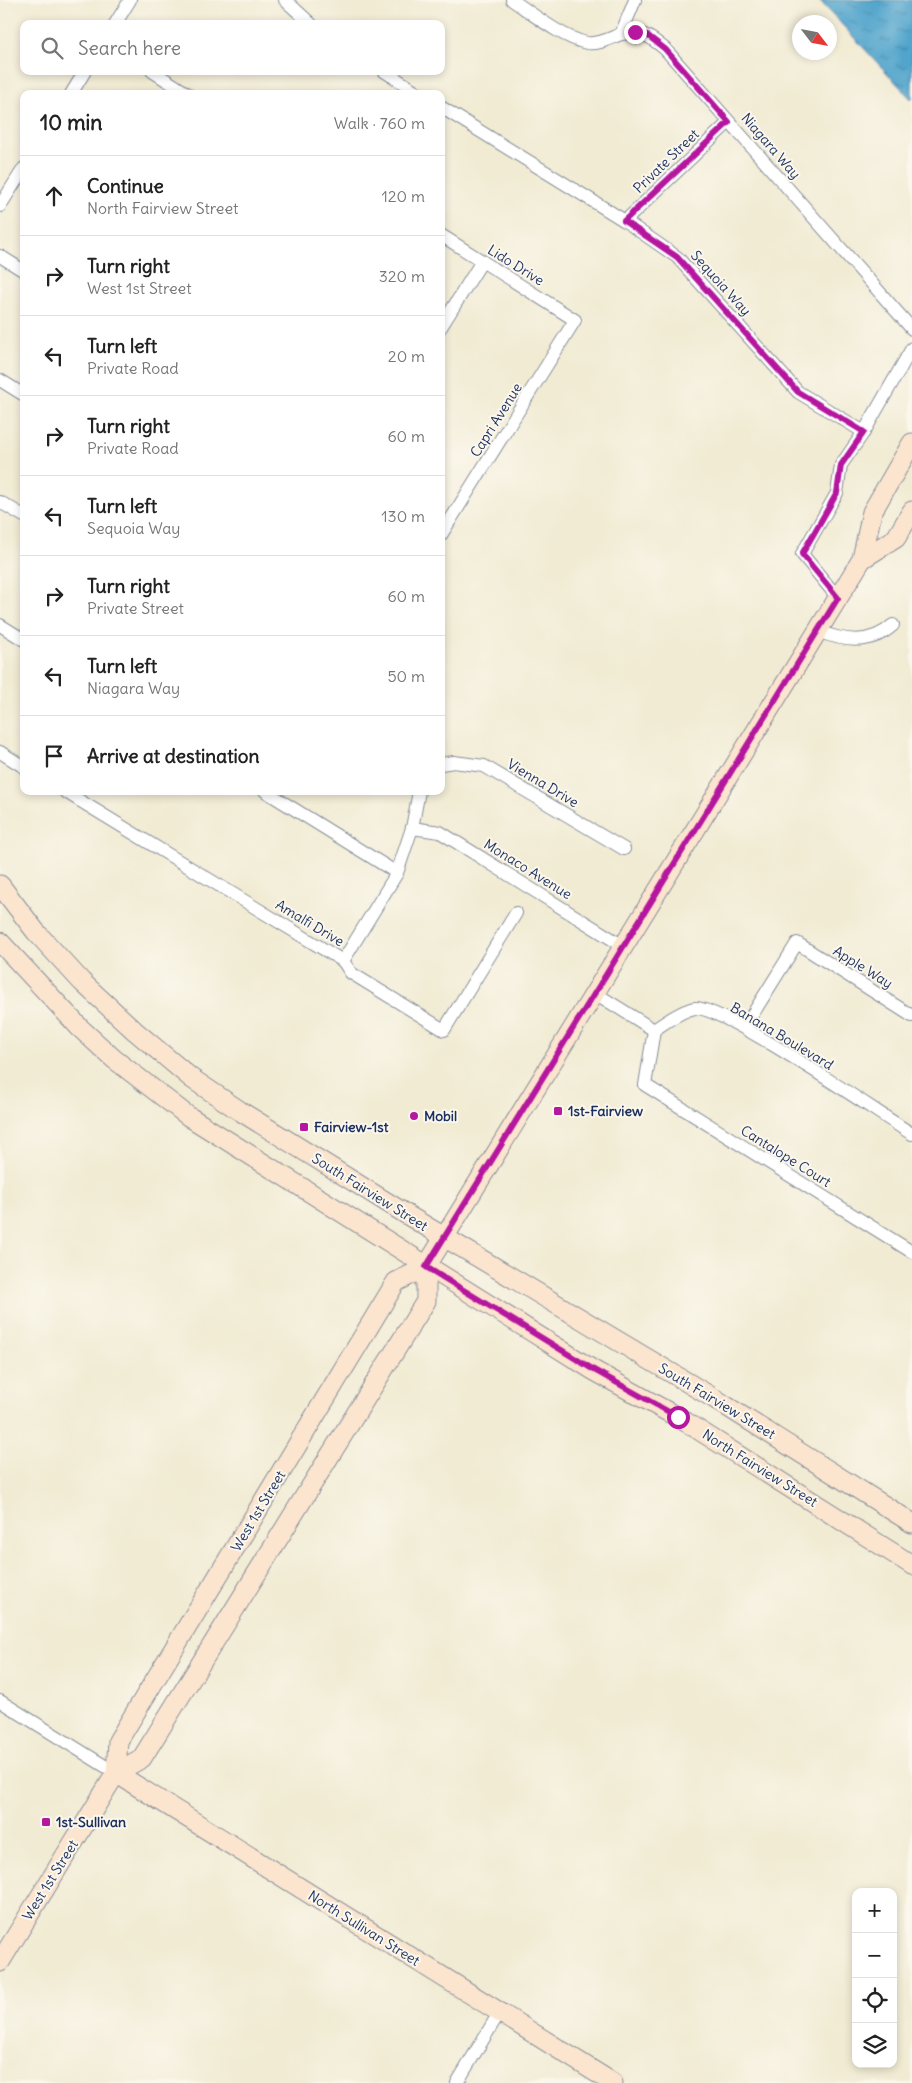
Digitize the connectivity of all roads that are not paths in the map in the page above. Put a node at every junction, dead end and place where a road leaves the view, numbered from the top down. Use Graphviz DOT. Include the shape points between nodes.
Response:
graph roads {
  1 [pos="130,0"];
  2 [pos="285,0"];
  3 [pos="512,0"];
  4 [pos="635,0"];
  5 [pos="118,20"];
  6 [pos="307,20"];
  7 [pos="620,34"];
  8 [pos="83,75"];
  9 [pos="158,75"];
  10 [pos="390,75"];
  11 [pos="73,90"];
  12 [pos="182,90"];
  13 [pos="414,90"];
  14 [pos="445,109"];
  15 [pos="729,122"];
  16 [pos="20,174"];
  17 [pos="0,206"];
  18 [pos="624,221"];
  19 [pos="445,238"];
  20 [pos="0,256"];
  21 [pos="482,261"];
  22 [pos="20,268"];
  23 [pos="575,320"];
  24 [pos="445,321"];
  25 [pos="912,329"];
  26 [pos="912,348"];
  27 [pos="0,380"];
  28 [pos="20,392"];
  29 [pos="864,432"];
  30 [pos="912,443"];
  31 [pos="0,502"];
  32 [pos="912,511"];
  33 [pos="20,514"];
  34 [pos="445,529"];
  35 [pos="862,559"];
  36 [pos="838,598"];
  37 [pos="0,625"];
  38 [pos="893,625"];
  39 [pos="817,631"];
  40 [pos="20,638"];
  41 [pos="0,752"];
  42 [pos="445,763"];
  43 [pos="20,764"];
  44 [pos="71,795"];
  45 [pos="271,795"];
  46 [pos="418,795"];
  47 [pos="412,828"];
  48 [pos="624,849"];
  49 [pos="397,873"];
  50 [pos="0,885"];
  51 [pos="516,913"];
  52 [pos="0,942"];
  53 [pos="623,946"];
  54 [pos="343,960"];
  55 [pos="595,993"];
  56 [pos="912,1016"];
  57 [pos="744,1028"];
  58 [pos="654,1030"];
  59 [pos="912,1134"];
  60 [pos="444,1238"];
  61 [pos="912,1252"];
  62 [pos="426,1267"];
  63 [pos="912,1523"];
  64 [pos="912,1565"];
  65 [pos="0,1701"];
  66 [pos="116,1773"];
  67 [pos="0,1962"];
  68 [pos="500,2012"];
  69 [pos="456,2083"];
  70 [pos="613,2083"];
  1 -- 5 [label="street"];
  2 -- 6 [label="street"];
  3 -- 7 [label="street, Niagara Way" via="568,36 588,43"];
  4 -- 7 [label="street"];
  7 -- 15 [label="street, Niagara Way" via="635,32 647,35 665,49"];
  8 -- 11 [label="street"];
  9 -- 12 [label="street"];
  10 -- 13 [label="street"];
  14 -- 18 [label="street, Sequoia Way"];
  15 -- 18 [label="street, Private Street"];
  15 -- 25 [label="street, Niagara Way"];
  16 -- 17 [label="street"];
  18 -- 29 [label="street, Sequoia Way" via="677,257 798,392"];
  19 -- 21 [label="street, Lido Drive"];
  20 -- 22 [label="street"];
  21 -- 23 [label="street, Lido Drive"];
  21 -- 24 [label="street"];
  23 -- 34 [label="street, Capri Avenue"];
  26 -- 29 [label="street"];
  27 -- 28 [label="street"];
  29 -- 36 [label="street" via="841,465 837,493 802,554"];
  30 -- 35 [label="main road" via="872,512"];
  31 -- 33 [label="street"];
  32 -- 35 [label="main road" via="896,538"];
  35 -- 36 [label="main road"];
  36 -- 39 [label="main road"];
  37 -- 40 [label="street"];
  38 -- 39 [label="street" via="882,635 869,638 840,639"];
  39 -- 53 [label="main road"];
  41 -- 43 [label="street"];
  42 -- 48 [label="street, Vienna Drive" via="484,766"];
  44 -- 54 [label="street, Amalfi Drive"];
  45 -- 49 [label="street"];
  46 -- 47 [label="street"];
  47 -- 49 [label="street"];
  47 -- 53 [label="street, Monaco Avenue" via="440,832"];
  49 -- 54 [label="street"];
  50 -- 60 [label="main road, South Fairview Street" via="36,932 82,982 191,1078"];
  51 -- 54 [label="street, Amalfi Drive" via="444,1030 351,973"];
  52 -- 62 [label="main road" via="80,1028 114,1059 188,1116"];
  53 -- 55 [label="main road"];
  55 -- 58 [label="street"];
  55 -- 60 [label="main road"];
  56 -- 57 [label="street, Apple Way" via="797,944"];
  57 -- 58 [label="street, Banana Boulevard" via="695,1008"];
  57 -- 59 [label="street, Banana Boulevard"];
  58 -- 61 [label="street, Cantalope Court" via="645,1085"];
  60 -- 62 [label="main road"];
  60 -- 63 [label="main road, South Fairview Street" via="715,1399"];
  62 -- 64 [label="main road, North Fairview Street" via="686,1422"];
  62 -- 66 [label="main road, West 1st Street" via="426,1301 142,1758"];
  62 -- 66 [label="main road, West 1st Street" via="396,1282 118,1741"];
  65 -- 66 [label="street"];
  66 -- 67 [label="main road, West 1st Street"];
  66 -- 68 [label="main road, North Sullivan Street"];
  68 -- 69 [label="street"];
  68 -- 70 [label="main road, North Sullivan Street"];
}
